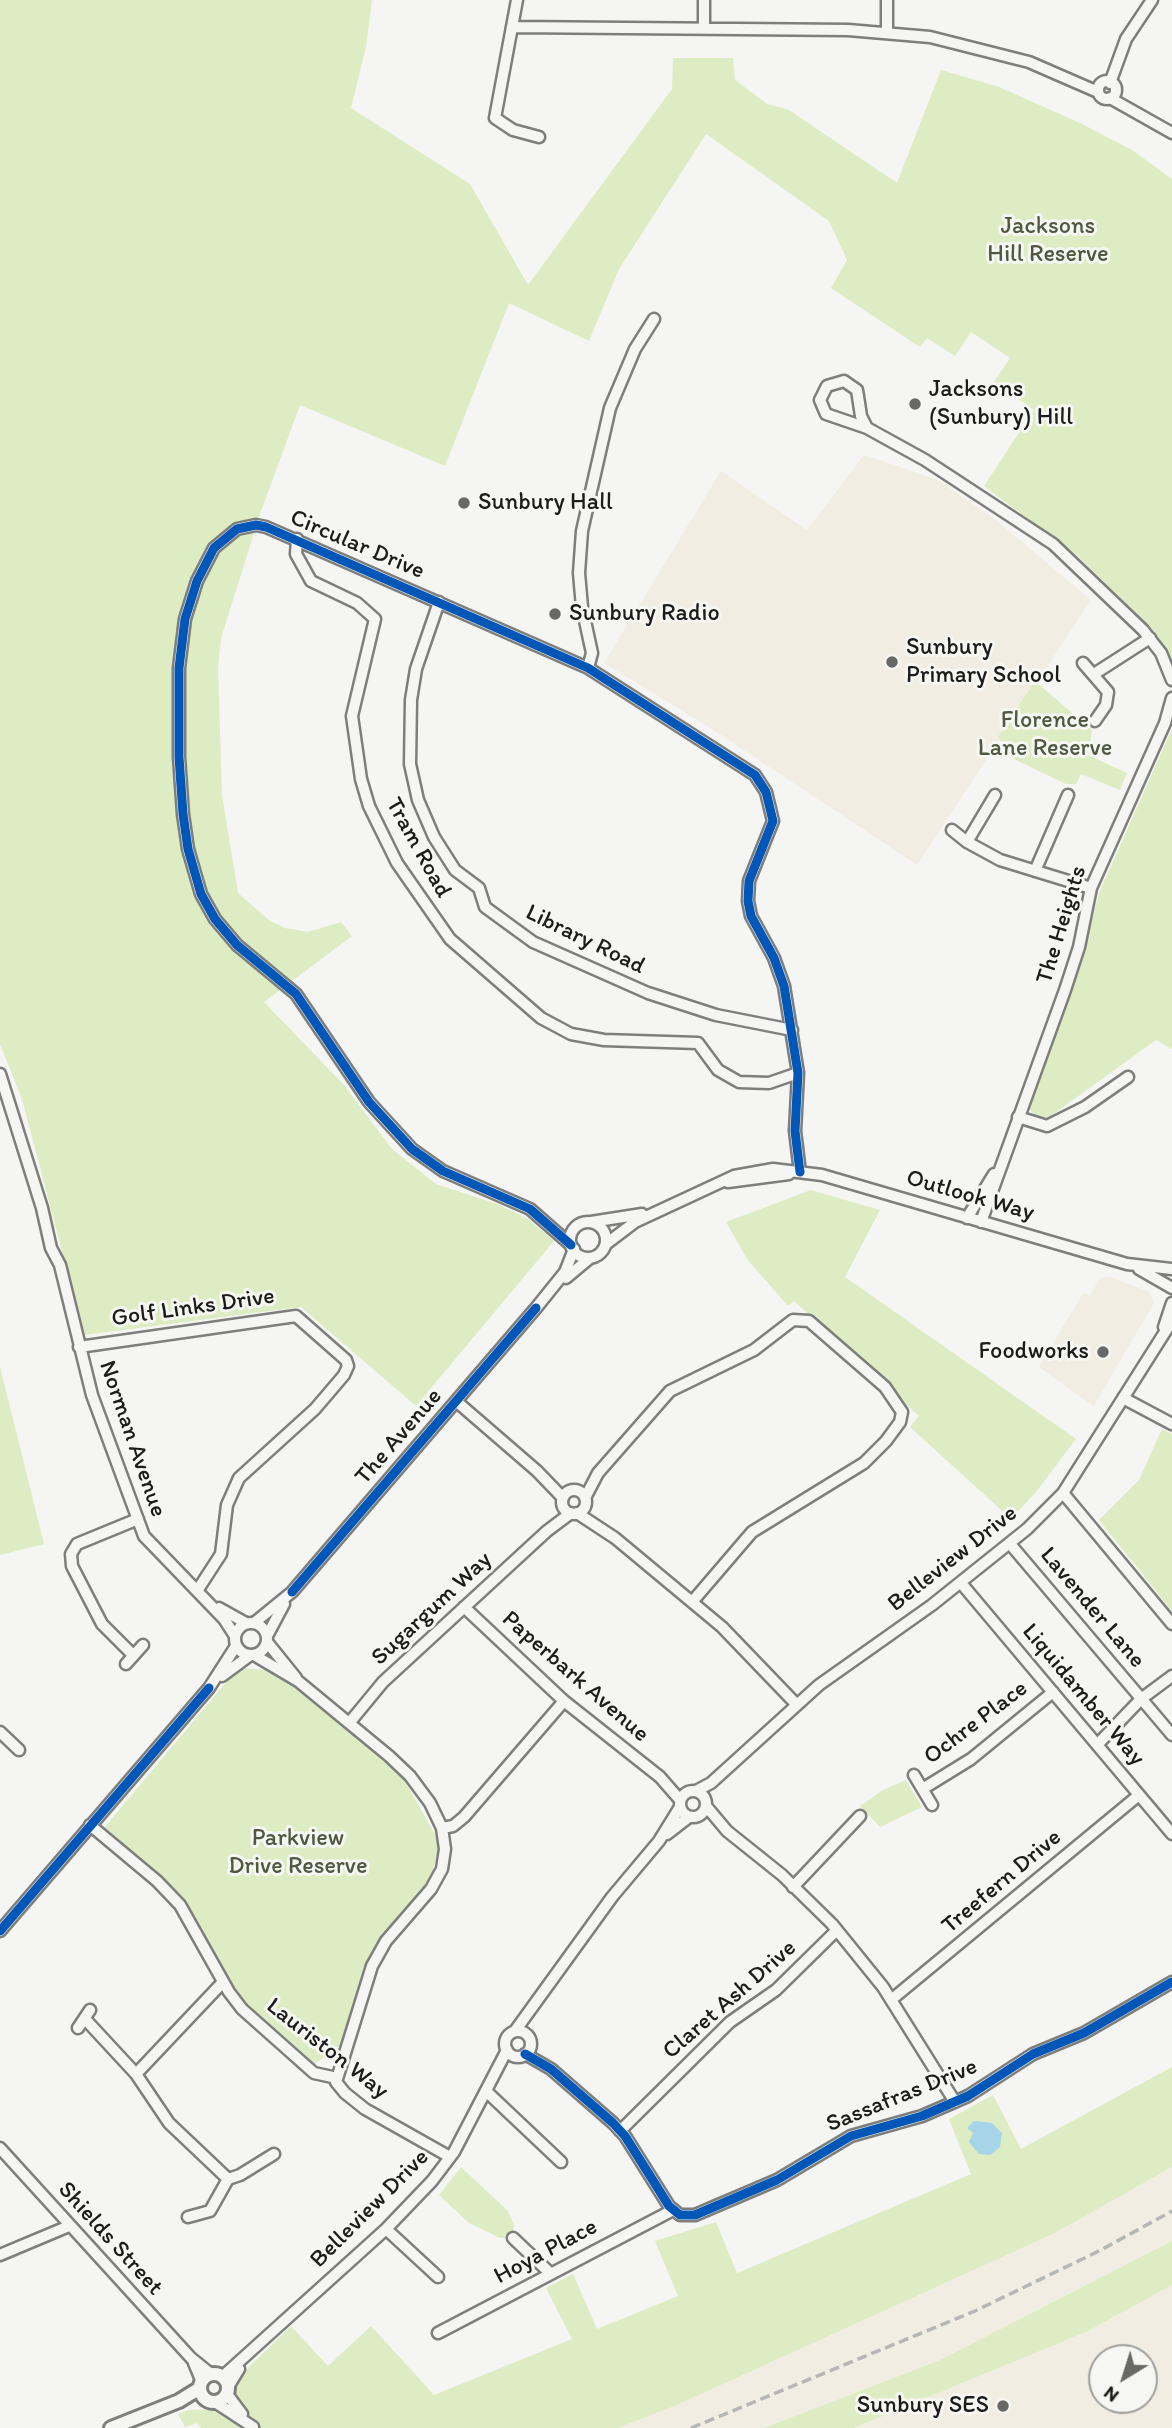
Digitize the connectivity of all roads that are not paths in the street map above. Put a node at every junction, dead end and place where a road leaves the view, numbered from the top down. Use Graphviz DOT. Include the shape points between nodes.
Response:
graph roads {
  1 [pos="517,0"];
  2 [pos="705,0"];
  3 [pos="887,0"];
  4 [pos="1152,0"];
  5 [pos="514,27"];
  6 [pos="704,27"];
  7 [pos="887,33"];
  8 [pos="1107,89"];
  9 [pos="1172,133"];
  10 [pos="539,137"];
  11 [pos="654,319"];
  12 [pos="867,428"];
  13 [pos="297,539"];
  14 [pos="439,602"];
  15 [pos="1150,639"];
  16 [pos="1083,663"];
  17 [pos="588,668"];
  18 [pos="1094,674"];
  19 [pos="1172,680"];
  20 [pos="1172,698"];
  21 [pos="1096,721"];
  22 [pos="995,795"];
  23 [pos="1068,795"];
  24 [pos="952,830"];
  25 [pos="967,842"];
  26 [pos="1035,871"];
  27 [pos="1091,888"];
  28 [pos="792,1030"];
  29 [pos="798,1073"];
  30 [pos="0,1074"];
  31 [pos="1128,1077"];
  32 [pos="1018,1117"];
  33 [pos="999,1168"];
  34 [pos="800,1172"];
  35 [pos="669,1206"];
  36 [pos="967,1217"];
  37 [pos="981,1222"];
  38 [pos="590,1223"];
  39 [pos="606,1244"];
  40 [pos="572,1247"];
  41 [pos="590,1258"];
  42 [pos="1127,1264"];
  43 [pos="1172,1269"];
  44 [pos="1172,1284"];
  45 [pos="1172,1303"];
  46 [pos="536,1308"];
  47 [pos="1172,1321"];
  48 [pos="1158,1340"];
  49 [pos="79,1346"];
  50 [pos="1124,1398"];
  51 [pos="456,1401"];
  52 [pos="1172,1424"];
  53 [pos="1063,1493"];
  54 [pos="573,1502"];
  55 [pos="138,1519"];
  56 [pos="1011,1545"];
  57 [pos="961,1583"];
  58 [pos="292,1592"];
  59 [pos="199,1593"];
  60 [pos="692,1602"];
  61 [pos="464,1607"];
  62 [pos="250,1623"];
  63 [pos="1172,1624"];
  64 [pos="267,1639"];
  65 [pos="235,1641"];
  66 [pos="143,1645"];
  67 [pos="132,1654"];
  68 [pos="252,1656"];
  69 [pos="126,1664"];
  70 [pos="1172,1676"];
  71 [pos="298,1681"];
  72 [pos="209,1688"];
  73 [pos="1053,1692"];
  74 [pos="1141,1699"];
  75 [pos="564,1701"];
  76 [pos="797,1705"];
  77 [pos="350,1722"];
  78 [pos="0,1732"];
  79 [pos="1172,1735"];
  80 [pos="1097,1745"];
  81 [pos="19,1750"];
  82 [pos="726,1769"];
  83 [pos="914,1775"];
  84 [pos="660,1777"];
  85 [pos="924,1788"];
  86 [pos="692,1791"];
  87 [pos="1139,1795"];
  88 [pos="706,1803"];
  89 [pos="680,1804"];
  90 [pos="932,1805"];
  91 [pos="694,1816"];
  92 [pos="860,1816"];
  93 [pos="90,1825"];
  94 [pos="442,1828"];
  95 [pos="727,1831"];
  96 [pos="1172,1834"];
  97 [pos="659,1841"];
  98 [pos="793,1887"];
  99 [pos="837,1930"];
  100 [pos="0,1931"];
  101 [pos="223,1982"];
  102 [pos="1172,1982"];
  103 [pos="891,2000"];
  104 [pos="538,2001"];
  105 [pos="90,2010"];
  106 [pos="515,2031"];
  107 [pos="521,2048"];
  108 [pos="136,2074"];
  109 [pos="337,2078"];
  110 [pos="487,2092"];
  111 [pos="954,2102"];
  112 [pos="620,2131"];
  113 [pos="0,2148"];
  114 [pos="274,2154"];
  115 [pos="450,2157"];
  116 [pos="561,2162"];
  117 [pos="228,2179"];
  118 [pos="676,2212"];
  119 [pos="188,2217"];
  120 [pos="69,2226"];
  121 [pos="386,2229"];
  122 [pos="513,2238"];
  123 [pos="0,2255"];
  124 [pos="550,2273"];
  125 [pos="438,2277"];
  126 [pos="438,2333"];
  127 [pos="215,2384"];
  128 [pos="212,2401"];
  129 [pos="161,2408"];
  130 [pos="111,2428"];
  131 [pos="253,2428"];
  1 -- 5 [label="street"];
  2 -- 6 [label="street"];
  3 -- 7 [label="street"];
  4 -- 8 [label="street" via="1126,39"];
  5 -- 6 [label="street"];
  5 -- 10 [label="street" via="495,118 513,130"];
  6 -- 7 [label="street"];
  7 -- 8 [label="street" via="994,51"];
  8 -- 9 [label="street"];
  11 -- 17 [label="street" via="635,349 610,408 582,531 579,573 592,653"];
  12 -- 12 [label="street" via="826,414 821,400 827,386 844,381 857,390"];
  12 -- 15 [label="street" via="1023,522 1096,583"];
  13 -- 14 [label="street, Circular Drive"];
  13 -- 29 [label="street, Tram Road" via="296,554 311,581 357,603 375,619 352,716 361,779 397,863 450,939 541,1018 571,1034 604,1040 698,1042 718,1070 739,1082 769,1083"];
  13 -- 40 [label="street, Circular Drive" via="256,525 237,529 214,548 190,600 179,668 179,757 185,833 201,894 237,945 296,994 369,1101 412,1149 443,1171 530,1209"];
  14 -- 17 [label="street, Circular Drive"];
  14 -- 28 [label="street, Library Road" via="416,669 410,764 418,800 434,837 455,870 480,888 485,907 533,942 648,993 716,1015"];
  15 -- 18 [label="street"];
  15 -- 19 [label="street"];
  16 -- 18 [label="street"];
  17 -- 28 [label="street, Circular Drive" via="755,775 763,785 773,821 749,881 748,901 781,975"];
  18 -- 21 [label="street" via="1109,696"];
  20 -- 27 [label="street, The Heights"];
  22 -- 25 [label="street"];
  23 -- 26 [label="street"];
  24 -- 25 [label="street"];
  25 -- 26 [label="street" via="1000,860"];
  26 -- 27 [label="street"];
  27 -- 32 [label="street, The Heights" via="1079,947"];
  28 -- 29 [label="street, Circular Drive"];
  29 -- 34 [label="street, Circular Drive" via="794,1131"];
  30 -- 49 [label="street, Norman Avenue" via="60,1265"];
  31 -- 32 [label="street" via="1047,1126"];
  32 -- 33 [label="street, The Heights"];
  33 -- 36 [label="street, The Heights"];
  33 -- 37 [label="street, The Heights"];
  34 -- 35 [label="street, Outlook Way" via="720,1183"];
  34 -- 36 [label="street, Outlook Way"];
  35 -- 38 [label="street, Outlook Way"];
  35 -- 39 [label="street, Outlook Way" via="635,1222"];
  36 -- 37 [label="street, Outlook Way"];
  37 -- 42 [label="street, Outlook Way"];
  38 -- 39 [label="street" via="601,1227"];
  38 -- 40 [label="street" via="575,1229"];
  39 -- 41 [label="street"];
  40 -- 41 [label="street"];
  40 -- 46 [label="street, The Avenue" via="565,1272"];
  41 -- 46 [label="street, The Avenue"];
  42 -- 43 [label="street, Outlook Way"];
  42 -- 44 [label="street, Outlook Way"];
  45 -- 48 [label="street, Belleview Drive"];
  46 -- 51 [label="street, The Avenue"];
  47 -- 48 [label="street, Belleview Drive"];
  48 -- 50 [label="street, Belleview Drive"];
  49 -- 55 [label="street, Norman Avenue" via="92,1395"];
  49 -- 59 [label="street, Golf Links Drive" via="296,1316 346,1360 344,1375 315,1409 239,1478 227,1505 221,1554"];
  50 -- 52 [label="street"];
  50 -- 53 [label="street, Belleview Drive"];
  51 -- 54 [label="street"];
  51 -- 58 [label="street, The Avenue"];
  53 -- 56 [label="street, Belleview Drive"];
  53 -- 63 [label="street"];
  54 -- 60 [label="street"];
  54 -- 60 [label="street, Sugargum Way" via="670,1391 754,1350 793,1320 809,1321 853,1357 895,1397 902,1412 900,1422 864,1462 752,1532"];
  54 -- 61 [label="street, Sugargum Way"];
  55 -- 59 [label="street, Norman Avenue" via="144,1536"];
  55 -- 67 [label="street" via="85,1539 71,1554 72,1566 95,1614"];
  56 -- 57 [label="street, Belleview Drive"];
  56 -- 74 [label="street, Lavender Lane"];
  57 -- 73 [label="street, Liquidamber Way"];
  57 -- 76 [label="street, Belleview Drive"];
  58 -- 62 [label="street, The Avenue"];
  58 -- 64 [label="street, The Avenue"];
  59 -- 62 [label="street, Norman Avenue"];
  59 -- 65 [label="street, Norman Avenue" via="224,1619"];
  60 -- 76 [label="street" via="751,1654"];
  61 -- 75 [label="street, Paperbark Avenue"];
  61 -- 77 [label="street, Sugargum Way" via="383,1682"];
  62 -- 64 [label="street, Norman Avenue"];
  62 -- 65 [label="street, The Avenue"];
  64 -- 68 [label="street, The Avenue" via="263,1651"];
  64 -- 71 [label="street, Norman Avenue"];
  65 -- 68 [label="street, Norman Avenue"];
  65 -- 72 [label="street"];
  66 -- 67 [label="street"];
  67 -- 69 [label="street"];
  68 -- 71 [label="street, Norman Avenue"];
  68 -- 72 [label="street"];
  70 -- 74 [label="street"];
  71 -- 77 [label="street"];
  72 -- 93 [label="street"];
  73 -- 80 [label="street, Liquidamber Way"];
  73 -- 85 [label="street, Ochre Place" via="971,1759"];
  74 -- 79 [label="street, Lavender Lane"];
  74 -- 80 [label="street"];
  75 -- 84 [label="street, Paperbark Avenue"];
  75 -- 94 [label="street" via="464,1817"];
  76 -- 82 [label="street, Belleview Drive"];
  77 -- 94 [label="street" via="410,1776"];
  78 -- 81 [label="street"];
  80 -- 87 [label="street, Liquidamber Way"];
  82 -- 86 [label="street, Belleview Drive"];
  82 -- 88 [label="street, Belleview Drive"];
  83 -- 85 [label="street, Ochre Place"];
  84 -- 86 [label="street, Paperbark Avenue"];
  84 -- 89 [label="street, Paperbark Avenue"];
  85 -- 90 [label="street, Ochre Place"];
  86 -- 88 [label="street, Paperbark Avenue"];
  86 -- 89 [label="street, Belleview Drive"];
  87 -- 96 [label="street, Liquidamber Way"];
  87 -- 103 [label="street, Treefern Drive"];
  88 -- 91 [label="street, Belleview Drive"];
  88 -- 95 [label="street"];
  89 -- 91 [label="street, Paperbark Avenue"];
  89 -- 97 [label="street"];
  91 -- 95 [label="street"];
  91 -- 97 [label="street"];
  92 -- 98 [label="street"];
  93 -- 100 [label="street"];
  93 -- 101 [label="street, Lauriston Way" via="180,1905"];
  94 -- 109 [label="street" via="442,1868 372,1966"];
  95 -- 98 [label="street"];
  97 -- 104 [label="street" via="612,1897"];
  98 -- 99 [label="street"];
  99 -- 103 [label="street"];
  99 -- 112 [label="street, Claret Ash Drive" via="776,1990 730,2022"];
  101 -- 108 [label="street"];
  101 -- 109 [label="street, Lauriston Way" via="242,2009 313,2072"];
  102 -- 111 [label="street, Sassafras Drive" via="1084,2033 1033,2054"];
  103 -- 111 [label="street"];
  104 -- 106 [label="street"];
  104 -- 107 [label="street"];
  105 -- 108 [label="street" via="82,2024"];
  106 -- 107 [label="street"];
  106 -- 107 [label="street" via="506,2037"];
  107 -- 110 [label="street, Belleview Drive" via="496,2073"];
  107 -- 112 [label="street"];
  108 -- 117 [label="street" via="169,2123"];
  109 -- 115 [label="street, Lauriston Way" via="345,2093 365,2109"];
  110 -- 115 [label="street, Belleview Drive"];
  110 -- 116 [label="street"];
  111 -- 118 [label="street, Sassafras Drive" via="851,2136 777,2180 695,2215"];
  112 -- 118 [label="street"];
  113 -- 120 [label="street, Shields Street"];
  114 -- 117 [label="street"];
  115 -- 121 [label="street, Belleview Drive"];
  117 -- 119 [label="street" via="210,2211"];
  118 -- 124 [label="street, Hoya Place"];
  120 -- 123 [label="street"];
  120 -- 127 [label="street, Shields Street"];
  121 -- 125 [label="street"];
  121 -- 127 [label="street, Belleview Drive"];
  122 -- 124 [label="street"];
  124 -- 126 [label="street, Hoya Place"];
  127 -- 128 [label="street"];
  127 -- 128 [label="street"];
  127 -- 129 [label="street"];
  127 -- 131 [label="street, Shields Street"];
  128 -- 129 [label="street"];
  128 -- 131 [label="street, Shields Street"];
  129 -- 130 [label="street"];
}
